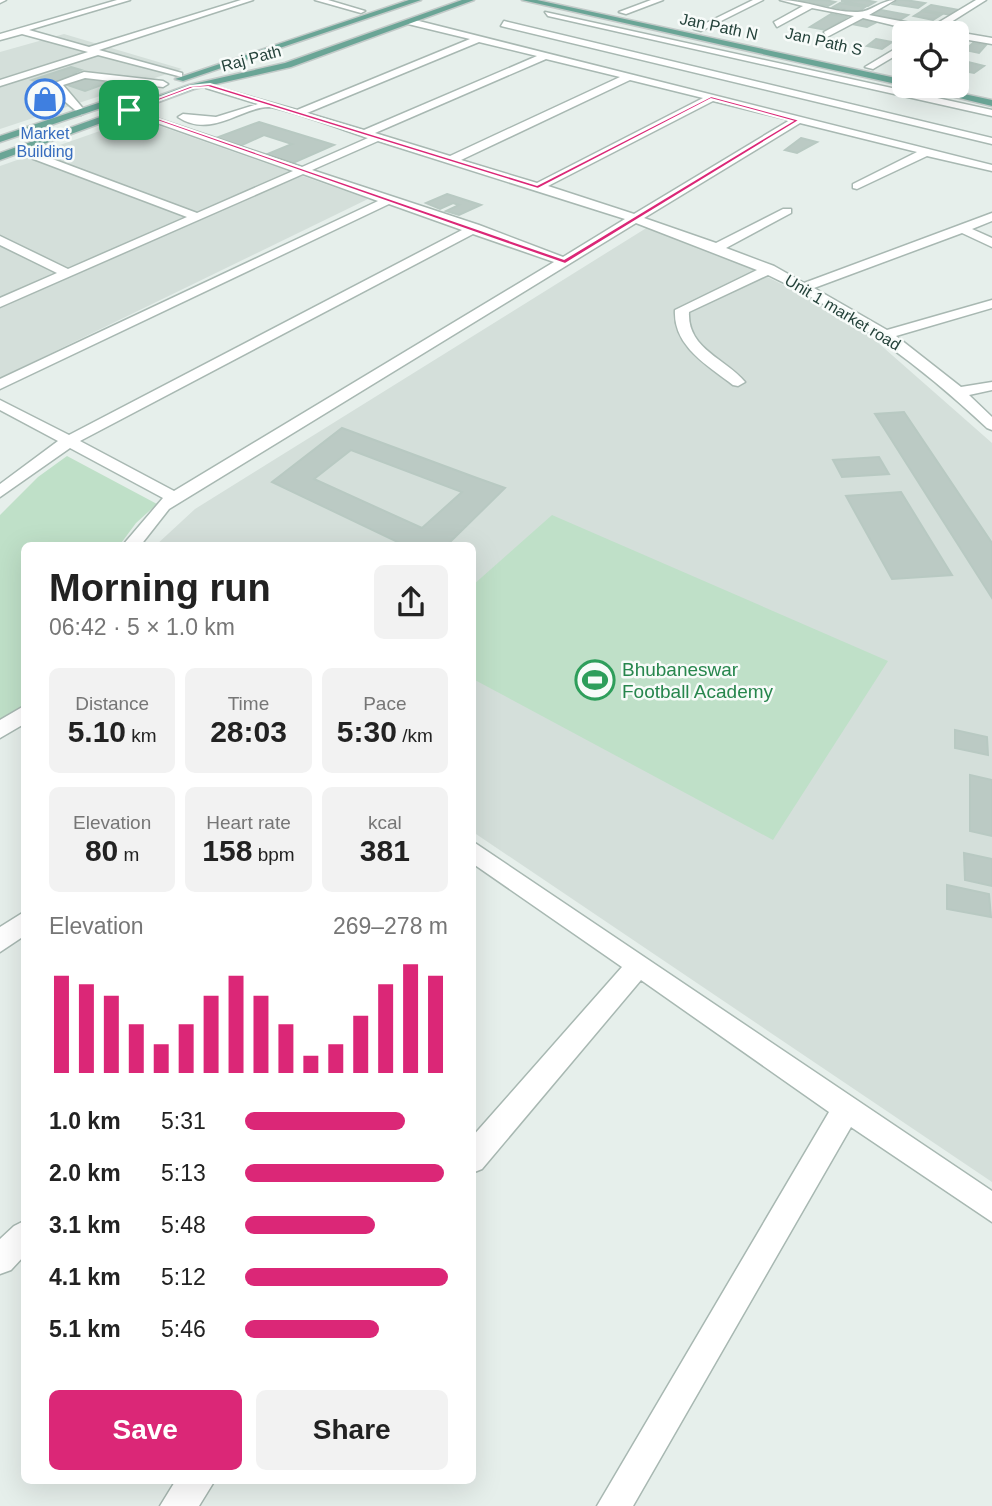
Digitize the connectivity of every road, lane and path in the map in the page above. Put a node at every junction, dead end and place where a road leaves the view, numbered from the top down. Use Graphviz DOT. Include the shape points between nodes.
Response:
graph roads {
  1 [pos="126,0"];
  2 [pos="249,0"];
  3 [pos="319,0"];
  4 [pos="392,0"];
  5 [pos="417,0"];
  6 [pos="442,0"];
  7 [pos="526,0"];
  8 [pos="573,0"];
  9 [pos="659,0"];
  10 [pos="759,0"];
  11 [pos="842,0"];
  12 [pos="891,0"];
  13 [pos="982,0"];
  14 [pos="466,1"];
  15 [pos="791,1"];
  16 [pos="812,5"];
  17 [pos="826,8"];
  18 [pos="361,10"];
  19 [pos="623,12"];
  20 [pos="585,13"];
  21 [pos="548,14"];
  22 [pos="860,15"];
  23 [pos="571,19"];
  24 [pos="947,21"];
  25 [pos="411,22"];
  26 [pos="892,23"];
  27 [pos="0,24"];
  28 [pos="504,24"];
  29 [pos="778,24"];
  30 [pos="698,29"];
  31 [pos="22,30"];
  32 [pos="827,34"];
  33 [pos="992,34"];
  34 [pos="0,37"];
  35 [pos="969,37"];
  36 [pos="478,39"];
  37 [pos="988,41"];
  38 [pos="93,51"];
  39 [pos="892,54"];
  40 [pos="545,56"];
  41 [pos="870,67"];
  42 [pos="47,68"];
  43 [pos="892,72"];
  44 [pos="0,77"];
  45 [pos="628,77"];
  46 [pos="171,80"];
  47 [pos="892,80"];
  48 [pos="0,83"];
  49 [pos="209,86"];
  50 [pos="192,87"];
  51 [pos="969,88"];
  52 [pos="139,92"];
  53 [pos="992,93"];
  54 [pos="128,96"];
  55 [pos="711,98"];
  56 [pos="969,98"];
  57 [pos="939,101"];
  58 [pos="992,103"];
  59 [pos="268,104"];
  60 [pos="143,105"];
  61 [pos="928,107"];
  62 [pos="129,110"];
  63 [pos="81,112"];
  64 [pos="298,113"];
  65 [pos="916,113"];
  66 [pos="992,113"];
  67 [pos="905,119"];
  68 [pos="797,120"];
  69 [pos="373,135"];
  70 [pos="0,139"];
  71 [pos="875,139"];
  72 [pos="992,141"];
  73 [pos="19,150"];
  74 [pos="926,152"];
  75 [pos="0,157"];
  76 [pos="451,160"];
  77 [pos="992,168"];
  78 [pos="302,171"];
  79 [pos="992,178"];
  80 [pos="857,186"];
  81 [pos="538,187"];
  82 [pos="389,200"];
  83 [pos="788,211"];
  84 [pos="198,217"];
  85 [pos="992,217"];
  86 [pos="634,218"];
  87 [pos="475,228"];
  88 [pos="962,229"];
  89 [pos="0,240"];
  90 [pos="992,243"];
  91 [pos="718,247"];
  92 [pos="565,262"];
  93 [pos="770,269"];
  94 [pos="69,274"];
  95 [pos="808,286"];
  96 [pos="0,303"];
  97 [pos="992,304"];
  98 [pos="886,335"];
  99 [pos="738,382"];
  100 [pos="0,385"];
  101 [pos="992,386"];
  102 [pos="960,392"];
  103 [pos="0,404"];
  104 [pos="992,425"];
  105 [pos="70,440"];
  106 [pos="0,492"];
  107 [pos="175,498"];
  108 [pos="134,542"];
  109 [pos="21,716"];
  110 [pos="0,730"];
  111 [pos="476,853"];
  112 [pos="21,924"];
  113 [pos="0,941"];
  114 [pos="639,965"];
  115 [pos="847,1107"];
  116 [pos="476,1154"];
  117 [pos="992,1208"];
  118 [pos="21,1239"];
  119 [pos="0,1259"];
  120 [pos="195,1484"];
  121 [pos="177,1506"];
  122 [pos="614,1506"];
  1 -- 31 [label="street"];
  2 -- 38 [label="street"];
  3 -- 18 [label="street"];
  4 -- 18 [label="main road, Raj Path"];
  5 -- 46 [label="main road"];
  6 -- 50 [label="main road"];
  7 -- 20 [label="main road, Jan Path N"];
  8 -- 19 [label="main road, Jan Path S"];
  9 -- 19 [label="street"];
  10 -- 30 [label="street"];
  11 -- 17 [label="street"];
  12 -- 22 [label="street"];
  13 -- 24 [label="street"];
  14 -- 25 [label="main road, Raj Path"];
  15 -- 16 [label="street"];
  16 -- 17 [label="street"];
  16 -- 29 [label="street"];
  17 -- 22 [label="street"];
  18 -- 46 [label="main road, Raj Path"];
  19 -- 30 [label="main road, Jan Path S"];
  20 -- 23 [label="street"];
  20 -- 47 [label="main road, Jan Path N"];
  21 -- 23 [label="street"];
  22 -- 26 [label="street"];
  22 -- 32 [label="street"];
  23 -- 57 [label="street"];
  25 -- 36 [label="street"];
  25 -- 49 [label="main road, Raj Path" via="288,65"];
  27 -- 31 [label="street"];
  28 -- 67 [label="street"];
  30 -- 41 [label="main road, Jan Path S"];
  31 -- 34 [label="street"];
  31 -- 38 [label="street"];
  33 -- 37 [label="street"];
  35 -- 37 [label="street"];
  36 -- 40 [label="street"];
  36 -- 64 [label="street"];
  38 -- 42 [label="street"];
  38 -- 46 [label="street"];
  39 -- 41 [label="street"];
  40 -- 45 [label="street"];
  40 -- 69 [label="street"];
  41 -- 43 [label="main road, Jan Path S"];
  42 -- 44 [label="street"];
  42 -- 48 [label="street"];
  45 -- 55 [label="street"];
  45 -- 76 [label="street"];
  46 -- 52 [label="main road, Raj Path"];
  46 -- 63 [label="street" via="84,75 57,84"];
  49 -- 50 [label="main road, Raj Path"];
  49 -- 59 [label="street, Unit 1 market road"];
  50 -- 60 [label="main road, Raj Path"];
  51 -- 53 [label="main road"];
  54 -- 63 [label="main road"];
  55 -- 68 [label="street"];
  55 -- 81 [label="street"];
  56 -- 58 [label="main road"];
  57 -- 61 [label="street"];
  57 -- 66 [label="street"];
  59 -- 60 [label="street" via="206,123"];
  59 -- 64 [label="street, Unit 1 market road"];
  60 -- 62 [label="main road, Raj Path"];
  62 -- 73 [label="main road, Raj Path"];
  62 -- 78 [label="street"];
  63 -- 70 [label="main road"];
  64 -- 69 [label="street, Unit 1 market road"];
  65 -- 67 [label="street"];
  67 -- 71 [label="street"];
  67 -- 72 [label="street"];
  68 -- 71 [label="street"];
  68 -- 86 [label="street"];
  69 -- 76 [label="street, Unit 1 market road"];
  69 -- 78 [label="street"];
  71 -- 74 [label="street"];
  73 -- 75 [label="main road, Raj Path"];
  73 -- 84 [label="street"];
  74 -- 77 [label="street"];
  74 -- 79 [label="street"];
  74 -- 80 [label="street"];
  76 -- 81 [label="street, Unit 1 market road"];
  78 -- 82 [label="street"];
  78 -- 84 [label="street"];
  81 -- 86 [label="street, Unit 1 market road"];
  82 -- 87 [label="street"];
  82 -- 100 [label="street"];
  83 -- 91 [label="street"];
  84 -- 94 [label="street"];
  85 -- 88 [label="street"];
  86 -- 91 [label="street, Unit 1 market road"];
  86 -- 92 [label="street"];
  87 -- 92 [label="street"];
  87 -- 105 [label="street"];
  88 -- 90 [label="street"];
  88 -- 95 [label="street"];
  89 -- 94 [label="street"];
  91 -- 93 [label="street, Unit 1 market road"];
  92 -- 107 [label="street"];
  93 -- 95 [label="street, Unit 1 market road"];
  93 -- 99 [label="street" via="682,310 679,321 692,345"];
  94 -- 96 [label="street"];
  95 -- 98 [label="street, Unit 1 market road"];
  97 -- 98 [label="street"];
  98 -- 102 [label="street, Unit 1 market road"];
  101 -- 102 [label="street"];
  102 -- 104 [label="street, Unit 1 market road"];
  103 -- 105 [label="street"];
  105 -- 106 [label="street"];
  105 -- 107 [label="street"];
  107 -- 108 [label="street" via="163,505"];
  109 -- 110 [label="street"];
  111 -- 114 [label="street"];
  112 -- 113 [label="street"];
  114 -- 115 [label="street"];
  114 -- 116 [label="street"];
  115 -- 117 [label="street"];
  115 -- 122 [label="street"];
  118 -- 119 [label="street"];
  120 -- 121 [label="street"];
}
